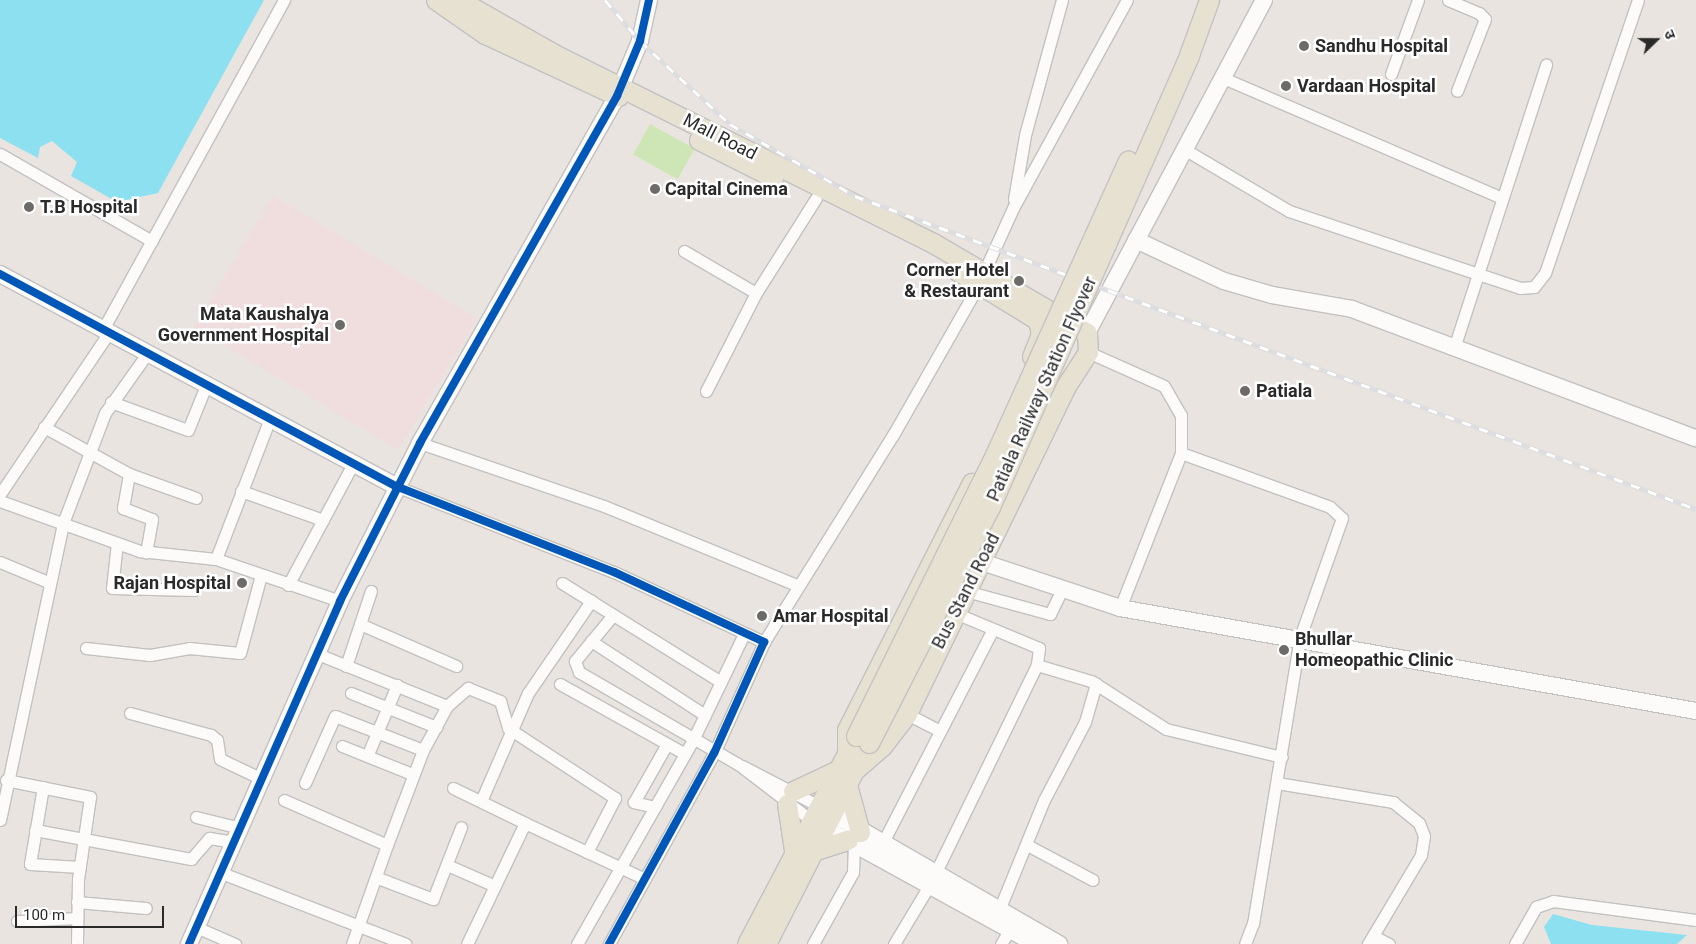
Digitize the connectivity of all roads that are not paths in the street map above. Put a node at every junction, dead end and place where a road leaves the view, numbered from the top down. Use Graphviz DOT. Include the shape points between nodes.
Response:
graph roads {
  1 [pos="284,0"];
  2 [pos="436,0"];
  3 [pos="459,0"];
  4 [pos="1062,0"];
  5 [pos="1127,0"];
  6 [pos="1196,0"];
  7 [pos="1208,0"];
  8 [pos="1264,0"];
  9 [pos="1418,0"];
  10 [pos="1448,0"];
  11 [pos="1638,0"];
  12 [pos="652,4"];
  13 [pos="1546,65"];
  14 [pos="1391,74"];
  15 [pos="1221,77"];
  16 [pos="619,91"];
  17 [pos="1457,91"];
  18 [pos="1184,149"];
  19 [pos="0,154"];
  20 [pos="816,198"];
  21 [pos="1502,198"];
  22 [pos="1013,208"];
  23 [pos="1136,240"];
  24 [pos="152,241"];
  25 [pos="684,251"];
  26 [pos="959,271"];
  27 [pos="1478,273"];
  28 [pos="0,274"];
  29 [pos="981,278"];
  30 [pos="756,293"];
  31 [pos="105,332"];
  32 [pos="1087,333"];
  33 [pos="1454,348"];
  34 [pos="1088,352"];
  35 [pos="146,355"];
  36 [pos="205,388"];
  37 [pos="706,391"];
  38 [pos="111,402"];
  39 [pos="269,421"];
  40 [pos="44,427"];
  41 [pos="1696,438"];
  42 [pos="420,443"];
  43 [pos="1181,453"];
  44 [pos="89,455"];
  45 [pos="353,464"];
  46 [pos="129,474"];
  47 [pos="398,488"];
  48 [pos="241,491"];
  49 [pos="0,494"];
  50 [pos="196,498"];
  51 [pos="0,501"];
  52 [pos="323,520"];
  53 [pos="63,523"];
  54 [pos="117,543"];
  55 [pos="938,546"];
  56 [pos="146,552"];
  57 [pos="216,559"];
  58 [pos="0,562"];
  59 [pos="980,562"];
  60 [pos="261,575"];
  61 [pos="48,582"];
  62 [pos="562,583"];
  63 [pos="288,585"];
  64 [pos="798,585"];
  65 [pos="1062,589"];
  66 [pos="194,590"];
  67 [pos="370,591"];
  68 [pos="966,591"];
  69 [pos="340,601"];
  70 [pos="591,601"];
  71 [pos="1120,608"];
  72 [pos="955,613"];
  73 [pos="613,615"];
  74 [pos="360,624"];
  75 [pos="992,631"];
  76 [pos="744,634"];
  77 [pos="1300,638"];
  78 [pos="591,641"];
  79 [pos="764,642"];
  80 [pos="86,648"];
  81 [pos="320,655"];
  82 [pos="1037,665"];
  83 [pos="346,666"];
  84 [pos="456,666"];
  85 [pos="721,682"];
  86 [pos="560,684"];
  87 [pos="1096,684"];
  88 [pos="397,685"];
  89 [pos="351,693"];
  90 [pos="447,706"];
  91 [pos="388,708"];
  92 [pos="1696,711"];
  93 [pos="130,713"];
  94 [pos="907,714"];
  95 [pos="705,715"];
  96 [pos="436,727"];
  97 [pos="939,730"];
  98 [pos="513,732"];
  99 [pos="377,734"];
  100 [pos="863,739"];
  101 [pos="693,740"];
  102 [pos="667,744"];
  103 [pos="342,746"];
  104 [pos="423,750"];
  105 [pos="714,752"];
  106 [pos="368,754"];
  107 [pos="685,754"];
  108 [pos="1282,757"];
  109 [pos="847,770"];
  110 [pos="412,774"];
  111 [pos="262,779"];
  112 [pos="6,780"];
  113 [pos="305,783"];
  114 [pos="1277,783"];
  115 [pos="43,787"];
  116 [pos="453,788"];
  117 [pos="790,798"];
  118 [pos="284,800"];
  119 [pos="481,801"];
  120 [pos="655,807"];
  121 [pos="196,817"];
  122 [pos="821,817"];
  123 [pos="0,820"];
  124 [pos="525,823"];
  125 [pos="461,827"];
  126 [pos="35,830"];
  127 [pos="237,835"];
  128 [pos="87,836"];
  129 [pos="854,838"];
  130 [pos="882,844"];
  131 [pos="387,845"];
  132 [pos="1029,846"];
  133 [pos="802,851"];
  134 [pos="588,852"];
  135 [pos="447,865"];
  136 [pos="80,867"];
  137 [pos="622,868"];
  138 [pos="219,872"];
  139 [pos="378,878"];
  140 [pos="645,879"];
  141 [pos="932,879"];
  142 [pos="1093,880"];
  143 [pos="495,886"];
  144 [pos="77,902"];
  145 [pos="146,908"];
  146 [pos="997,915"];
  147 [pos="77,918"];
  148 [pos="1696,920"];
  149 [pos="17,921"];
  150 [pos="196,927"];
  151 [pos="360,927"];
  152 [pos="1010,929"];
  153 [pos="1371,940"];
  154 [pos="77,944"];
  155 [pos="189,944"];
  156 [pos="235,944"];
  157 [pos="352,944"];
  158 [pos="406,944"];
  159 [pos="467,944"];
  160 [pos="577,944"];
  161 [pos="609,944"];
  162 [pos="747,944"];
  163 [pos="766,944"];
  164 [pos="813,944"];
  165 [pos="894,944"];
  166 [pos="1001,944"];
  167 [pos="1036,944"];
  168 [pos="1060,944"];
  169 [pos="1245,944"];
  170 [pos="1389,944"];
  171 [pos="1515,944"];
  1 -- 24 [label="street"];
  2 -- 16 [label="main road, Mall Road" via="485,34"];
  3 -- 16 [label="main road, Mall Road"];
  4 -- 22 [label="street" via="1025,135"];
  5 -- 22 [label="street"];
  6 -- 100 [label="main road, Patiala Railway Station Flyover, bridge" via="1172,64"];
  7 -- 100 [label="main road, Patiala Railway Station Flyover, bridge" via="1189,55 990,507"];
  8 -- 15 [label="street"];
  9 -- 14 [label="street"];
  10 -- 17 [label="street" via="1479,12 1485,20"];
  11 -- 27 [label="street" via="1539,283 1520,288"];
  12 -- 16 [label="street"];
  13 -- 21 [label="street"];
  15 -- 18 [label="street"];
  15 -- 21 [label="street"];
  16 -- 20 [label="main road, Mall Road"];
  16 -- 29 [label="main road, Mall Road"];
  16 -- 42 [label="street"];
  18 -- 23 [label="street"];
  18 -- 27 [label="street" via="1289,211"];
  19 -- 24 [label="street"];
  20 -- 26 [label="main road, Mall Road"];
  20 -- 30 [label="street"];
  21 -- 27 [label="street"];
  22 -- 29 [label="street"];
  23 -- 32 [label="street"];
  23 -- 33 [label="street" via="1224,281 1272,296 1330,302"];
  24 -- 31 [label="street"];
  25 -- 30 [label="street"];
  26 -- 29 [label="main road, Bus Stand Road"];
  27 -- 33 [label="street"];
  28 -- 31 [label="street"];
  29 -- 32 [label="main road, Bus Stand Road"];
  29 -- 55 [label="main road, Bus Stand Road" via="1032,314 1041,334 979,470"];
  29 -- 64 [label="street" via="893,435"];
  30 -- 37 [label="street"];
  31 -- 35 [label="street"];
  31 -- 40 [label="street"];
  32 -- 34 [label="main road"];
  33 -- 41 [label="street"];
  34 -- 43 [label="street" via="1164,386 1181,415"];
  34 -- 59 [label="main road, Bus Stand Road" via="1066,386"];
  35 -- 36 [label="street"];
  35 -- 38 [label="street"];
  36 -- 38 [label="street" via="188,430"];
  36 -- 39 [label="street"];
  38 -- 44 [label="street"];
  39 -- 45 [label="street"];
  39 -- 48 [label="street"];
  40 -- 44 [label="street"];
  40 -- 49 [label="street"];
  42 -- 47 [label="street"];
  42 -- 64 [label="street" via="604,506"];
  43 -- 71 [label="street"];
  43 -- 77 [label="street" via="1330,507 1342,518"];
  44 -- 46 [label="street"];
  44 -- 53 [label="street"];
  45 -- 47 [label="street"];
  45 -- 52 [label="street"];
  46 -- 50 [label="street"];
  46 -- 56 [label="street" via="123,508 152,519"];
  47 -- 69 [label="street"];
  47 -- 76 [label="street" via="614,572"];
  48 -- 52 [label="street"];
  48 -- 57 [label="street"];
  51 -- 53 [label="street"];
  52 -- 63 [label="street"];
  53 -- 54 [label="street"];
  53 -- 61 [label="street"];
  54 -- 56 [label="street"];
  54 -- 66 [label="street" via="112,588"];
  55 -- 59 [label="street"];
  55 -- 109 [label="main road, Bus Stand Road" via="847,730"];
  56 -- 57 [label="street"];
  57 -- 60 [label="street"];
  58 -- 61 [label="street"];
  59 -- 65 [label="street"];
  59 -- 68 [label="main road, Bus Stand Road"];
  60 -- 63 [label="street"];
  60 -- 80 [label="street" via="240,653 189,648 150,655"];
  61 -- 112 [label="street"];
  62 -- 70 [label="street"];
  63 -- 69 [label="street"];
  64 -- 79 [label="street"];
  65 -- 68 [label="street" via="1050,614"];
  65 -- 71 [label="street"];
  67 -- 74 [label="street"];
  68 -- 72 [label="main road, Bus Stand Road"];
  69 -- 81 [label="street"];
  70 -- 73 [label="street"];
  70 -- 98 [label="street" via="534,682"];
  71 -- 77 [label="street"];
  72 -- 75 [label="street"];
  72 -- 94 [label="main road, Bus Stand Road"];
  73 -- 78 [label="street"];
  73 -- 85 [label="street"];
  74 -- 83 [label="street"];
  74 -- 84 [label="street"];
  75 -- 82 [label="street" via="1041,649"];
  75 -- 97 [label="street"];
  76 -- 79 [label="street"];
  76 -- 85 [label="street"];
  77 -- 92 [label="street"];
  77 -- 108 [label="street"];
  78 -- 95 [label="street"];
  78 -- 101 [label="street" via="575,661 579,672"];
  79 -- 105 [label="street"];
  81 -- 83 [label="street"];
  81 -- 111 [label="street"];
  82 -- 87 [label="street"];
  82 -- 141 [label="street"];
  83 -- 88 [label="street"];
  85 -- 95 [label="street"];
  86 -- 102 [label="street"];
  87 -- 108 [label="street" via="1166,729"];
  87 -- 132 [label="street" via="1085,722 1044,800"];
  88 -- 90 [label="street"];
  88 -- 91 [label="street"];
  89 -- 91 [label="street"];
  90 -- 96 [label="street"];
  90 -- 98 [label="street" via="465,688 495,698 505,707 504,725"];
  91 -- 96 [label="street"];
  91 -- 99 [label="street"];
  93 -- 111 [label="street" via="211,735 217,740 220,759"];
  94 -- 97 [label="street"];
  94 -- 109 [label="main road, Bus Stand Road" via="882,746"];
  95 -- 101 [label="street"];
  96 -- 104 [label="street"];
  97 -- 130 [label="street"];
  98 -- 119 [label="street"];
  98 -- 134 [label="street" via="615,798"];
  99 -- 104 [label="street"];
  99 -- 106 [label="street"];
  99 -- 113 [label="street" via="335,716"];
  100 -- 109 [label="main road, Patiala Railway Station Flyover"];
  101 -- 105 [label="street"];
  101 -- 107 [label="street"];
  102 -- 107 [label="street"];
  102 -- 120 [label="street" via="634,802"];
  103 -- 106 [label="street"];
  104 -- 110 [label="street"];
  105 -- 117 [label="street"];
  105 -- 140 [label="street"];
  106 -- 110 [label="street"];
  107 -- 120 [label="street"];
  108 -- 114 [label="street"];
  109 -- 117 [label="main road"];
  109 -- 122 [label="main road, Bus Stand Road"];
  109 -- 129 [label="main road"];
  110 -- 131 [label="street"];
  111 -- 127 [label="street"];
  112 -- 115 [label="street"];
  112 -- 123 [label="street"];
  114 -- 153 [label="street" via="1393,802 1419,823 1424,836 1422,855"];
  114 -- 169 [label="street" via="1252,923"];
  115 -- 126 [label="street"];
  115 -- 128 [label="street" via="90,797"];
  116 -- 119 [label="street"];
  117 -- 122 [label="street"];
  117 -- 133 [label="main road"];
  118 -- 131 [label="street"];
  119 -- 124 [label="street"];
  120 -- 137 [label="street"];
  121 -- 127 [label="street"];
  122 -- 129 [label="street"];
  122 -- 133 [label="main road, Bus Stand Road"];
  124 -- 134 [label="street"];
  124 -- 143 [label="street"];
  125 -- 135 [label="street"];
  126 -- 128 [label="street"];
  126 -- 136 [label="street" via="30,864"];
  127 -- 128 [label="street" via="210,838 192,860"];
  127 -- 138 [label="street"];
  128 -- 136 [label="street"];
  129 -- 130 [label="street"];
  129 -- 133 [label="main road"];
  129 -- 141 [label="street"];
  129 -- 164 [label="street" via="853,872"];
  130 -- 141 [label="street"];
  131 -- 139 [label="street"];
  132 -- 142 [label="street"];
  132 -- 146 [label="street"];
  133 -- 162 [label="main road, Bus Stand Road"];
  133 -- 163 [label="main road, Bus Stand Road"];
  134 -- 137 [label="street"];
  135 -- 139 [label="street" via="430,900"];
  135 -- 143 [label="street"];
  136 -- 144 [label="street"];
  137 -- 140 [label="street"];
  137 -- 160 [label="street"];
  138 -- 150 [label="street"];
  138 -- 151 [label="street"];
  139 -- 151 [label="street"];
  140 -- 161 [label="street"];
  141 -- 146 [label="street"];
  141 -- 165 [label="street"];
  143 -- 159 [label="street"];
  144 -- 145 [label="street"];
  144 -- 147 [label="street"];
  146 -- 152 [label="street"];
  146 -- 168 [label="street"];
  147 -- 149 [label="street"];
  147 -- 154 [label="street"];
  148 -- 171 [label="street" via="1553,901 1536,907"];
  150 -- 155 [label="street"];
  150 -- 156 [label="street"];
  151 -- 157 [label="street"];
  151 -- 158 [label="street"];
  152 -- 166 [label="street"];
  152 -- 167 [label="street"];
  153 -- 170 [label="street"];
}
